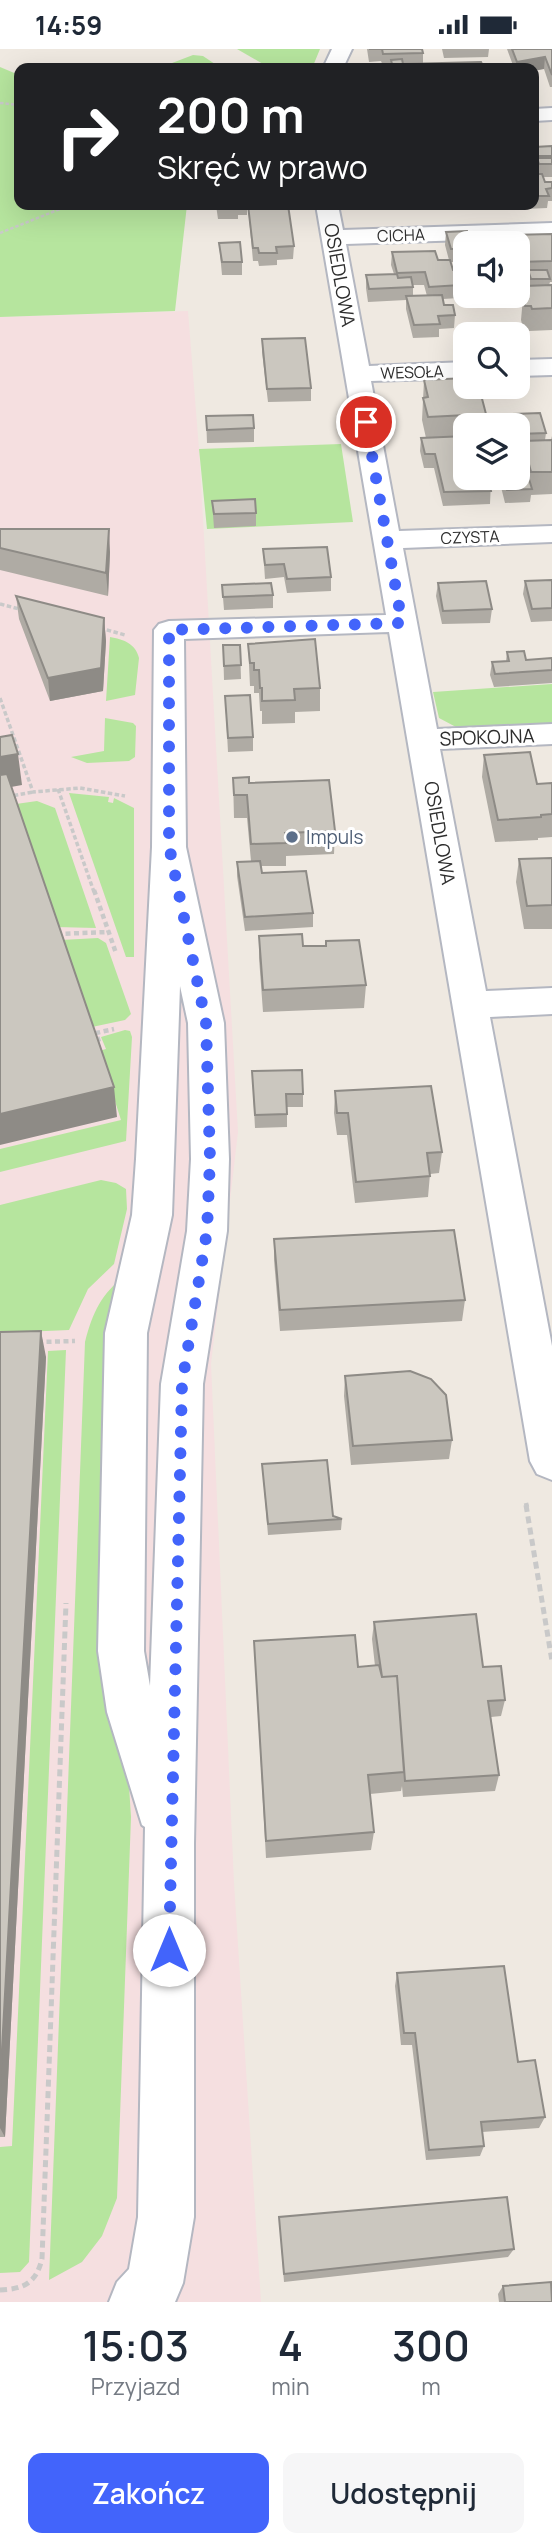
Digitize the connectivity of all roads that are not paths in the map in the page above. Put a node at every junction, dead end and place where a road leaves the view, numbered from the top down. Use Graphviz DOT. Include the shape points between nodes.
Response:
graph roads {
  1 [pos="328,210"];
  2 [pos="552,230"];
  3 [pos="333,237"];
  4 [pos="552,367"];
  5 [pos="530,368"];
  6 [pos="453,370"];
  7 [pos="358,374"];
  8 [pos="552,534"];
  9 [pos="387,540"];
  10 [pos="402,623"];
  11 [pos="552,734"];
  12 [pos="423,740"];
  13 [pos="169,846"];
  14 [pos="552,1001"];
  15 [pos="471,1005"];
  16 [pos="543,1358"];
  17 [pos="552,1461"];
  18 [pos="170,1844"];
  19 [pos="137,2302"];
  1 -- 3 [label="street, OSIEDLOWA"];
  2 -- 3 [label="street, CICHA"];
  3 -- 7 [label="street, OSIEDLOWA"];
  4 -- 5 [label="street"];
  6 -- 7 [label="street, WESOŁA"];
  7 -- 9 [label="street, OSIEDLOWA"];
  8 -- 9 [label="street, CZYSTA"];
  9 -- 10 [label="street, OSIEDLOWA"];
  10 -- 12 [label="street, OSIEDLOWA"];
  10 -- 13 [label="street" via="169,630"];
  11 -- 12 [label="street, SPOKOJNA"];
  12 -- 15 [label="street, OSIEDLOWA"];
  13 -- 18 [label="street" via="206,1023 210,1159 207,1231 182,1384"];
  13 -- 18 [label="street" via="152,1215 126,1333 121,1651 131,1712"];
  14 -- 15 [label="street"];
  15 -- 16 [label="street, OSIEDLOWA"];
  16 -- 17 [label="street, OSIEDLOWA"];
  18 -- 19 [label="street" via="166,2217 155,2283"];
}
